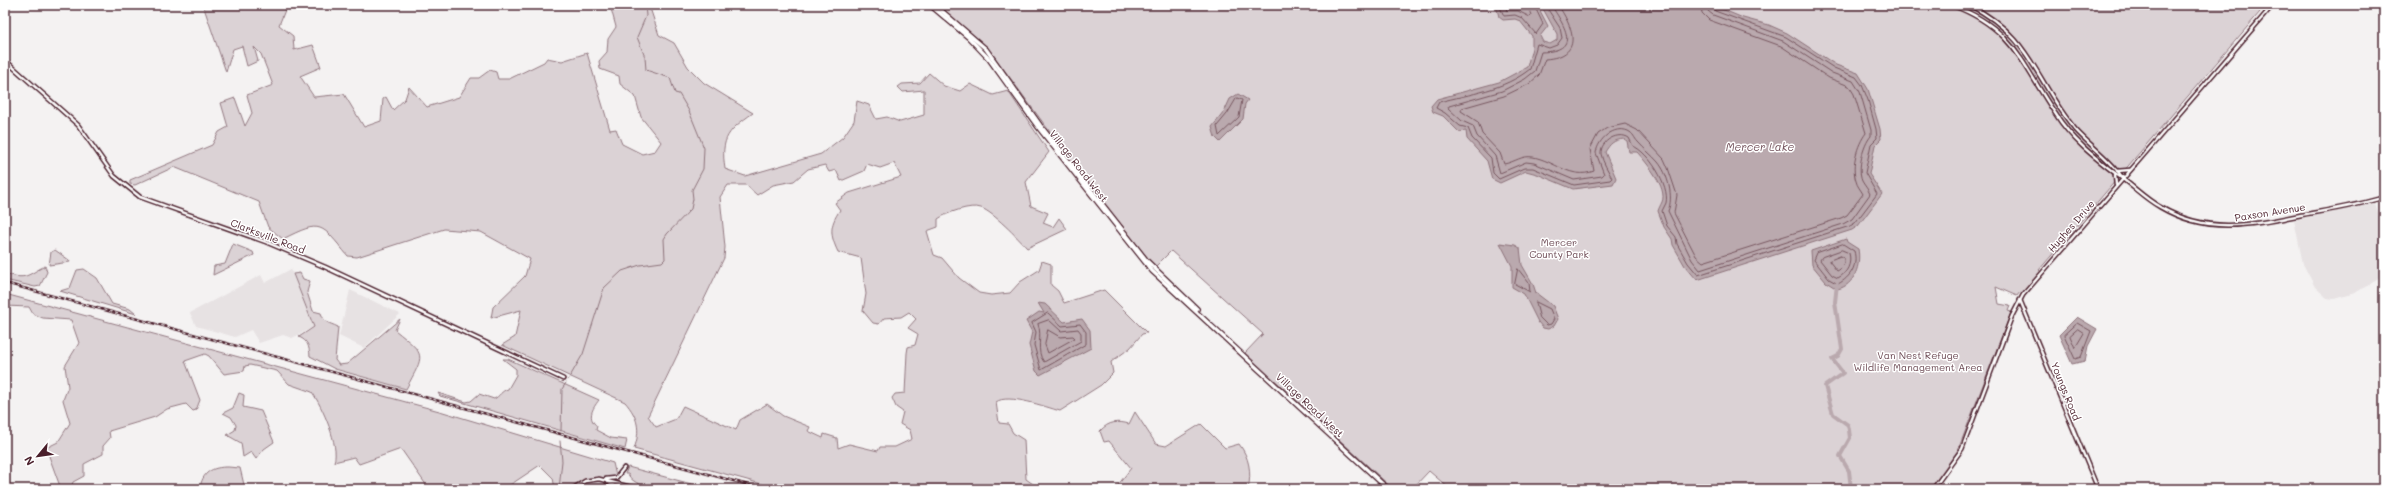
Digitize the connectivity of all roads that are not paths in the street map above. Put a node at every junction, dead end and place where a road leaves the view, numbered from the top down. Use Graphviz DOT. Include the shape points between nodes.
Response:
graph roads {
  1 [pos="930,5"];
  2 [pos="935,5"];
  3 [pos="1951,5"];
  4 [pos="1969,5"];
  5 [pos="2273,5"];
  6 [pos="5,60"];
  7 [pos="2132,168"];
  8 [pos="2115,172"];
  9 [pos="2123,178"];
  10 [pos="2116,187"];
  11 [pos="2384,197"];
  12 [pos="2020,299"];
  13 [pos="1220,333"];
  14 [pos="563,379"];
  15 [pos="624,468"];
  16 [pos="599,479"];
  17 [pos="572,489"];
  18 [pos="620,489"];
  19 [pos="638,489"];
  20 [pos="1388,489"];
  21 [pos="1933,489"];
  22 [pos="2098,489"];
  1 -- 13 [label="main road, Village Road West" via="989,59 1038,127 1152,271"];
  2 -- 13 [label="main road, Village Road West" via="986,49 1040,125 1147,261"];
  3 -- 8 [label="street" via="1983,21 2006,39 2024,61 2065,128 2083,148"];
  4 -- 8 [label="street" via="1997,22 2017,41 2033,62 2064,116"];
  5 -- 7 [label="street, Hughes Drive"];
  6 -- 14 [label="street, Clarksville Road" via="78,125 114,176 140,197 325,266"];
  7 -- 8 [label="street"];
  7 -- 9 [label="street, Hughes Drive"];
  8 -- 9 [label="street, Paxson Avenue"];
  8 -- 10 [label="street"];
  9 -- 10 [label="street, Hughes Drive"];
  9 -- 11 [label="street, Paxson Avenue" via="2148,199 2172,214 2197,222 2225,226 2251,225 2351,206"];
  10 -- 12 [label="street, Hughes Drive"];
  12 -- 21 [label="street, Hughes Drive" via="1962,449"];
  12 -- 22 [label="street, Youngs Road"];
  13 -- 20 [label="main road, Village Road West"];
  15 -- 16 [label="street" via="613,479"];
  16 -- 17 [label="street" via="585,482"];
  16 -- 18 [label="street"];
  16 -- 19 [label="street"];
}
